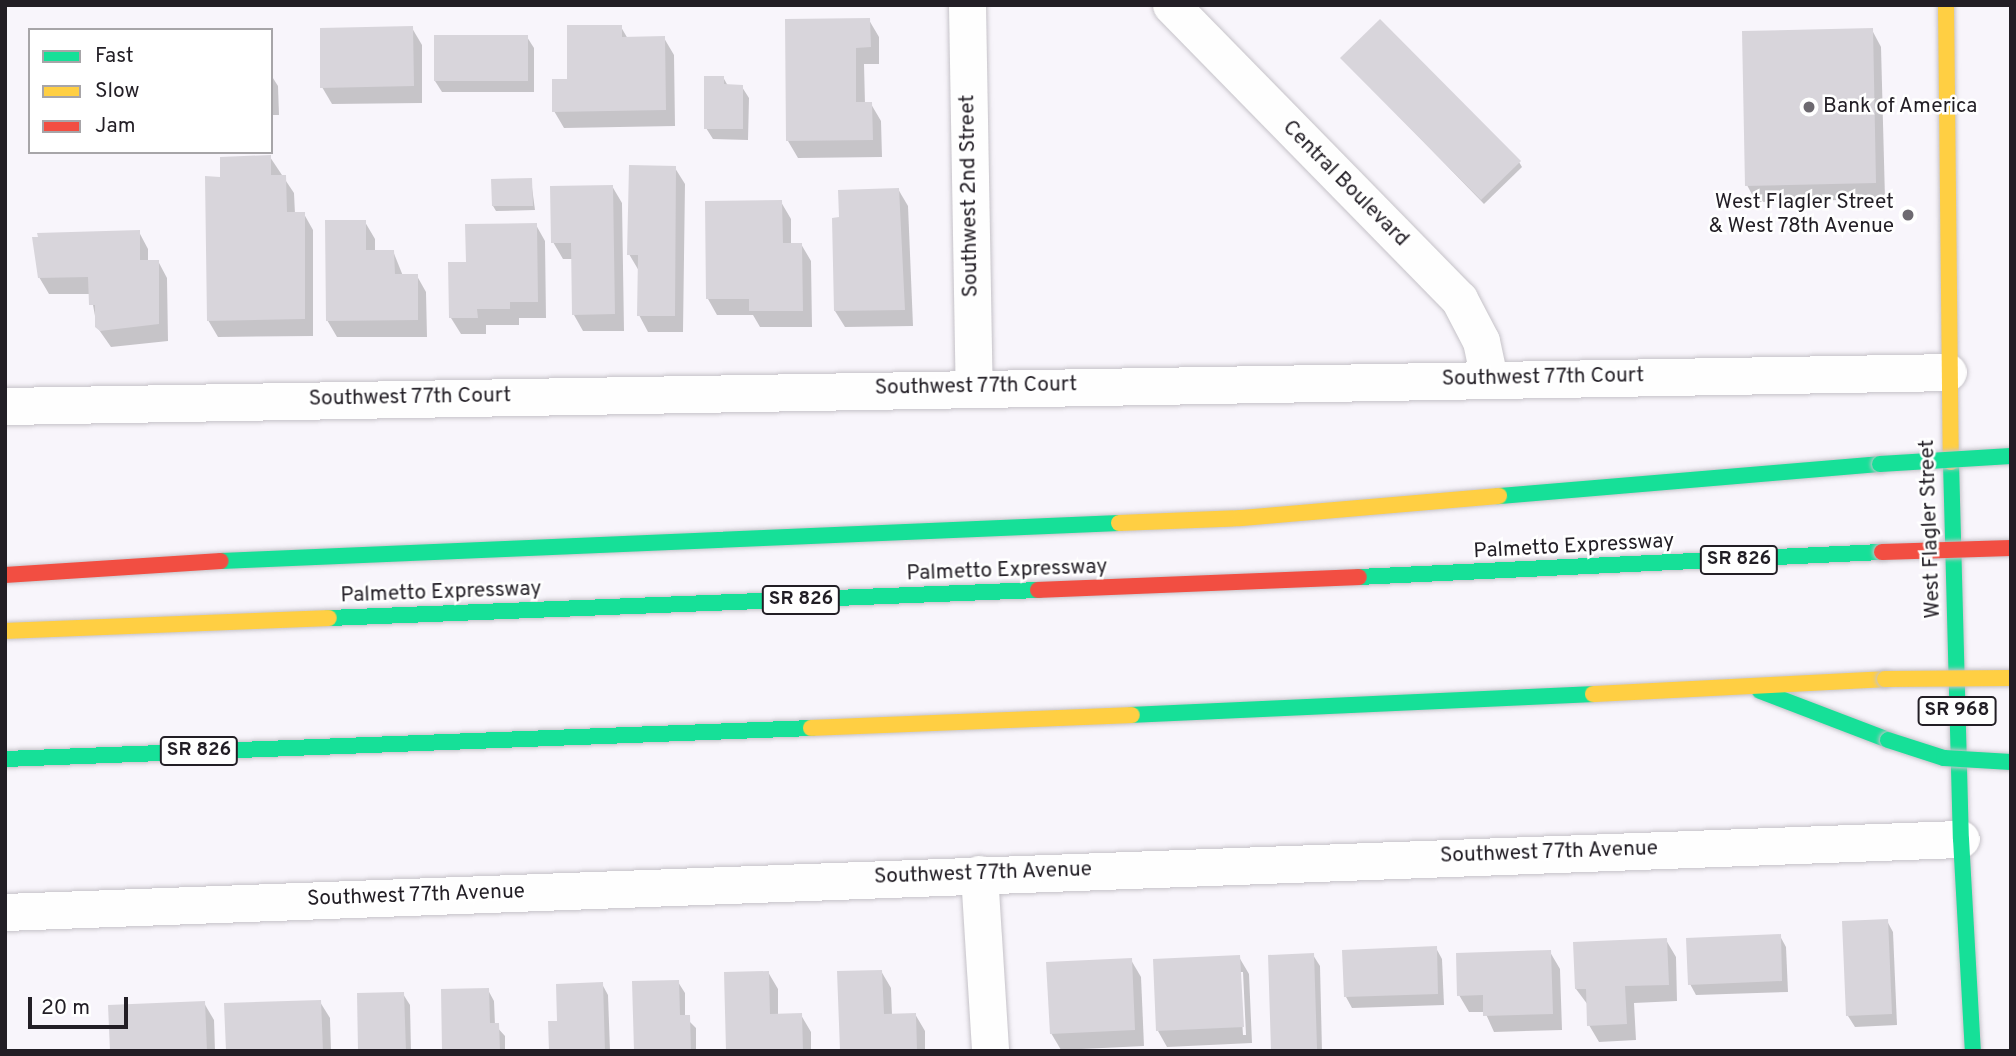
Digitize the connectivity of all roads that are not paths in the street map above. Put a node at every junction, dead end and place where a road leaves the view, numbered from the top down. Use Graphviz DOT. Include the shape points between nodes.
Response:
graph roads {
  1 [pos="967,5"];
  2 [pos="1171,5"];
  3 [pos="1946,5"];
  4 [pos="1948,372"];
  5 [pos="1489,379"];
  6 [pos="974,387"];
  7 [pos="5,407"];
  8 [pos="2011,456"];
  9 [pos="2011,548"];
  10 [pos="101,550"];
  11 [pos="305,556"];
  12 [pos="5,575"];
  13 [pos="5,631"];
  14 [pos="2011,678"];
  15 [pos="1745,685"];
  16 [pos="5,759"];
  17 [pos="2011,762"];
  18 [pos="1961,839"];
  19 [pos="979,874"];
  20 [pos="5,912"];
  21 [pos="990,1051"];
  22 [pos="1973,1051"];
  1 -- 6 [label="street, Southwest 2nd Street"];
  2 -- 5 [label="street, Central Boulevard" via="1459,299 1481,341"];
  3 -- 4 [label="main road, West Flagler Street / SR 968"];
  4 -- 5 [label="street, Southwest 77th Court"];
  4 -- 18 [label="main road, West Flagler Street / SR 968"];
  5 -- 6 [label="street, Southwest 77th Court"];
  6 -- 7 [label="street, Southwest 77th Court"];
  8 -- 11 [label="main road, bridge" via="1241,518"];
  9 -- 13 [label="main road, Palmetto Expressway / SR 826, bridge"];
  10 -- 11 [label="main road"];
  11 -- 12 [label="main road"];
  14 -- 15 [label="main road, SR 826, bridge"];
  15 -- 16 [label="main road, SR 826" via="1374,706"];
  15 -- 17 [label="main road, bridge" via="1944,758"];
  18 -- 19 [label="street, Southwest 77th Avenue"];
  18 -- 22 [label="main road, West Flagler Street / SR 968"];
  19 -- 20 [label="street, Southwest 77th Avenue"];
  19 -- 21 [label="street"];
}
